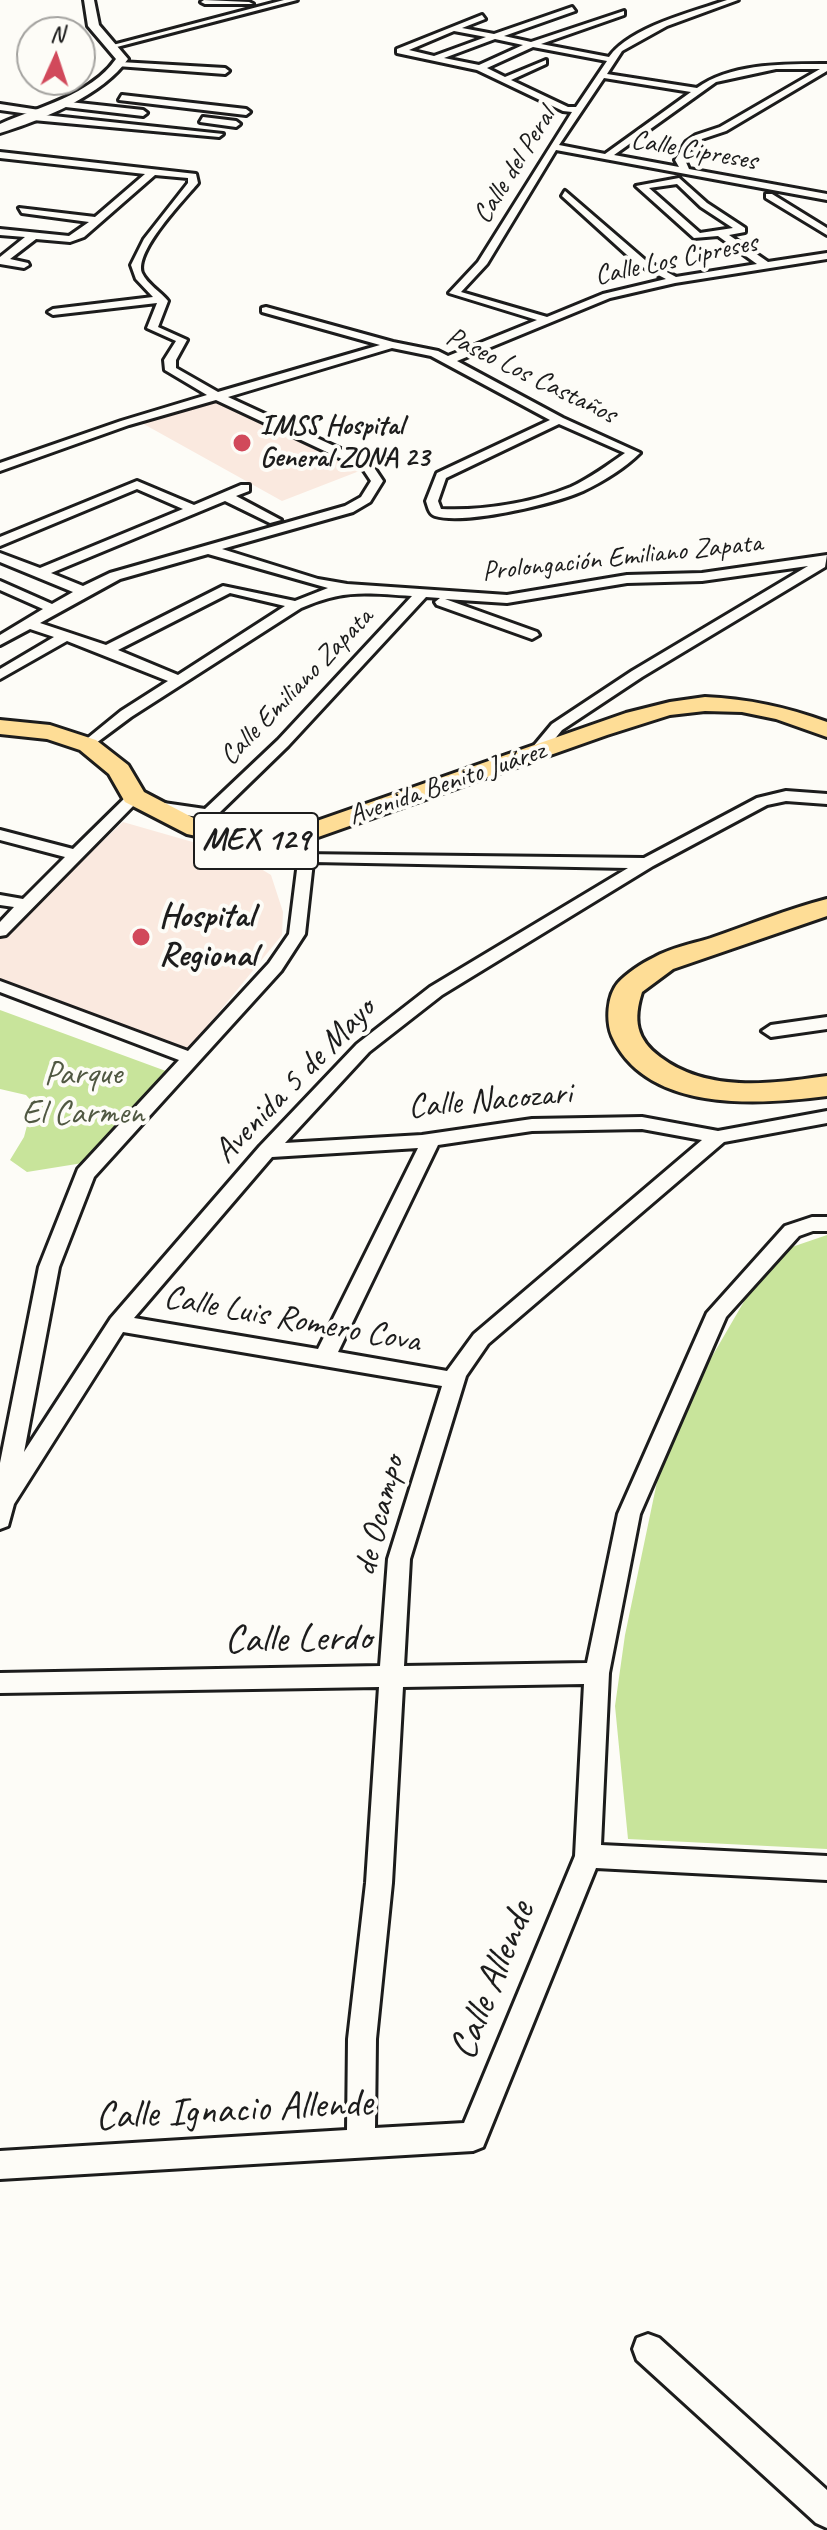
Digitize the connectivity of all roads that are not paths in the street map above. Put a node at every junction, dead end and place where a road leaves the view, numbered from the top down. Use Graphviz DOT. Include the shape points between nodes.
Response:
graph roads {
  1 [pos="89,0"];
  2 [pos="100,0"];
  3 [pos="113,0"];
  4 [pos="293,0"];
  5 [pos="734,0"];
  6 [pos="205,1"];
  7 [pos="275,3"];
  8 [pos="572,9"];
  9 [pos="621,13"];
  10 [pos="482,17"];
  11 [pos="180,28"];
  12 [pos="450,28"];
  13 [pos="490,36"];
  14 [pos="532,44"];
  15 [pos="113,46"];
  16 [pos="435,59"];
  17 [pos="612,60"];
  18 [pos="543,62"];
  19 [pos="120,64"];
  20 [pos="827,67"];
  21 [pos="480,68"];
  22 [pos="225,71"];
  23 [pos="600,75"];
  24 [pos="506,79"];
  25 [pos="96,83"];
  26 [pos="653,83"];
  27 [pos="700,91"];
  28 [pos="636,94"];
  29 [pos="75,96"];
  30 [pos="109,97"];
  31 [pos="60,104"];
  32 [pos="0,107"];
  33 [pos="579,110"];
  34 [pos="246,112"];
  35 [pos="148,114"];
  36 [pos="38,115"];
  37 [pos="192,119"];
  38 [pos="236,124"];
  39 [pos="1,128"];
  40 [pos="219,134"];
  41 [pos="553,147"];
  42 [pos="0,155"];
  43 [pos="606,157"];
  44 [pos="67,162"];
  45 [pos="59,170"];
  46 [pos="154,171"];
  47 [pos="686,172"];
  48 [pos="565,194"];
  49 [pos="769,196"];
  50 [pos="39,197"];
  51 [pos="827,197"];
  52 [pos="22,210"];
  53 [pos="794,210"];
  54 [pos="11,216"];
  55 [pos="827,216"];
  56 [pos="97,220"];
  57 [pos="0,232"];
  58 [pos="827,232"];
  59 [pos="720,233"];
  60 [pos="33,236"];
  61 [pos="827,256"];
  62 [pos="0,260"];
  63 [pos="24,265"];
  64 [pos="765,265"];
  65 [pos="675,280"];
  66 [pos="162,299"];
  67 [pos="266,310"];
  68 [pos="53,312"];
  69 [pos="547,320"];
  70 [pos="392,345"];
  71 [pos="449,360"];
  72 [pos="217,396"];
  73 [pos="559,420"];
  74 [pos="0,467"];
  75 [pos="245,488"];
  76 [pos="226,496"];
  77 [pos="193,509"];
  78 [pos="275,520"];
  79 [pos="0,542"];
  80 [pos="208,549"];
  81 [pos="0,557"];
  82 [pos="827,560"];
  83 [pos="40,573"];
  84 [pos="0,585"];
  85 [pos="349,588"];
  86 [pos="83,591"];
  87 [pos="427,595"];
  88 [pos="296,605"];
  89 [pos="53,609"];
  90 [pos="30,624"];
  91 [pos="532,635"];
  92 [pos="65,636"];
  93 [pos="2,638"];
  94 [pos="107,650"];
  95 [pos="0,675"];
  96 [pos="178,680"];
  97 [pos="0,727"];
  98 [pos="827,730"];
  99 [pos="88,745"];
  100 [pos="535,754"];
  101 [pos="827,799"];
  102 [pos="142,802"];
  103 [pos="209,814"];
  104 [pos="0,835"];
  105 [pos="262,842"];
  106 [pos="76,855"];
  107 [pos="647,863"];
  108 [pos="0,900"];
  109 [pos="26,904"];
  110 [pos="827,907"];
  111 [pos="0,931"];
  112 [pos="0,986"];
  113 [pos="0,998"];
  114 [pos="61,1015"];
  115 [pos="827,1023"];
  116 [pos="771,1031"];
  117 [pos="188,1063"];
  118 [pos="827,1086"];
  119 [pos="827,1117"];
  120 [pos="718,1137"];
  121 [pos="426,1140"];
  122 [pos="267,1151"];
  123 [pos="819,1224"];
  124 [pos="120,1321"];
  125 [pos="320,1354"];
  126 [pos="455,1377"];
  127 [pos="2,1511"];
  128 [pos="597,1673"];
  129 [pos="392,1677"];
  130 [pos="0,1683"];
  131 [pos="588,1856"];
  132 [pos="827,1868"];
  133 [pos="473,2137"];
  134 [pos="361,2142"];
  135 [pos="0,2165"];
  136 [pos="648,2349"];
  137 [pos="827,2512"];
  1 -- 15 [label="main road" via="94,26"];
  2 -- 3 [label="street"];
  4 -- 7 [label="street"];
  5 -- 17 [label="street, Calle del Peral" via="626,43"];
  6 -- 7 [label="street"];
  6 -- 11 [label="street"];
  7 -- 11 [label="street"];
  8 -- 13 [label="street"];
  9 -- 14 [label="street"];
  10 -- 12 [label="street"];
  11 -- 15 [label="street"];
  12 -- 13 [label="street"];
  12 -- 16 [label="street" via="400,51"];
  13 -- 14 [label="street"];
  13 -- 16 [label="street"];
  14 -- 17 [label="street"];
  14 -- 21 [label="street"];
  15 -- 19 [label="main road"];
  16 -- 21 [label="street"];
  17 -- 23 [label="street, Calle del Peral"];
  18 -- 24 [label="street"];
  19 -- 22 [label="street"];
  19 -- 25 [label="main road"];
  20 -- 27 [label="street" via="733,74"];
  20 -- 47 [label="street" via="689,144 680,160"];
  21 -- 24 [label="street"];
  23 -- 26 [label="street"];
  23 -- 33 [label="street, Calle del Peral"];
  24 -- 33 [label="street" via="566,109"];
  26 -- 27 [label="street"];
  26 -- 28 [label="street"];
  27 -- 43 [label="street"];
  29 -- 31 [label="main road"];
  30 -- 34 [label="street"];
  31 -- 35 [label="street"];
  31 -- 36 [label="main road"];
  32 -- 36 [label="street"];
  33 -- 41 [label="street, Calle del Peral"];
  36 -- 39 [label="main road"];
  36 -- 40 [label="street"];
  37 -- 38 [label="street"];
  41 -- 43 [label="street, Calle Cipreses"];
  41 -- 69 [label="street, Calle del Peral" via="482,264 454,293"];
  42 -- 44 [label="street"];
  43 -- 47 [label="street, Calle Cipreses"];
  44 -- 45 [label="street"];
  44 -- 46 [label="street"];
  46 -- 56 [label="street"];
  46 -- 66 [label="street" via="193,176 135,263 136,273"];
  47 -- 51 [label="street, Calle Cipreses"];
  48 -- 65 [label="street" via="641,262"];
  49 -- 53 [label="street"];
  50 -- 52 [label="street"];
  52 -- 54 [label="street"];
  52 -- 56 [label="street"];
  53 -- 55 [label="street"];
  53 -- 58 [label="street"];
  56 -- 60 [label="street" via="80,235 61,240"];
  57 -- 60 [label="street"];
  59 -- 59 [label="street" via="698,236 641,186 679,181 742,230"];
  59 -- 64 [label="street"];
  60 -- 62 [label="street"];
  61 -- 64 [label="street, Calle Los Cipreses"];
  62 -- 63 [label="street"];
  64 -- 65 [label="street, Calle Los Cipreses"];
  65 -- 69 [label="street, Calle Los Cipreses" via="607,296"];
  66 -- 68 [label="street"];
  66 -- 72 [label="street" via="152,328 182,340 170,360 171,370"];
  67 -- 70 [label="street, Paseo Los Castaños"];
  69 -- 71 [label="street, Calle Los Cipreses"];
  70 -- 71 [label="street, Paseo Los Castaños"];
  70 -- 72 [label="street"];
  71 -- 73 [label="street, Paseo Los Castaños"];
  72 -- 74 [label="street"];
  72 -- 80 [label="street" via="367,466 377,481 366,499 349,509"];
  73 -- 73 [label="street, Paseo Los Castaños" via="441,476 432,501 436,512 488,511 576,489 634,453"];
  75 -- 76 [label="street"];
  76 -- 77 [label="street"];
  76 -- 78 [label="street"];
  77 -- 79 [label="street" via="137,485"];
  77 -- 83 [label="street"];
  80 -- 85 [label="street, Prolongación Emiliano Zapata"];
  80 -- 86 [label="street" via="115,576"];
  81 -- 83 [label="street"];
  82 -- 87 [label="street, Prolongación Emiliano Zapata" via="702,577 627,579 507,599"];
  82 -- 100 [label="street" via="557,727"];
  83 -- 86 [label="street"];
  84 -- 89 [label="street"];
  85 -- 87 [label="street, Prolongación Emiliano Zapata"];
  85 -- 88 [label="street"];
  86 -- 89 [label="street"];
  87 -- 91 [label="street"];
  87 -- 103 [label="street, Calle Emiliano Zapata"];
  88 -- 94 [label="street" via="228,589"];
  88 -- 96 [label="street"];
  89 -- 90 [label="street"];
  90 -- 92 [label="street"];
  90 -- 93 [label="street"];
  92 -- 94 [label="street"];
  92 -- 95 [label="street"];
  94 -- 96 [label="street"];
  96 -- 99 [label="street"];
  97 -- 99 [label="main road, Avenida Benito Juárez / MEX 129" via="50,732"];
  98 -- 100 [label="main road, Avenida Benito Juárez / MEX 129" via="791,714 714,703 641,713"];
  99 -- 102 [label="main road, Avenida Benito Juárez / MEX 129" via="119,770"];
  100 -- 105 [label="main road, Avenida Benito Juárez / MEX 129" via="295,837"];
  101 -- 107 [label="street, Avenida 5 de Mayo" via="798,795 762,801"];
  102 -- 103 [label="street"];
  102 -- 105 [label="main road, Avenida Benito Juárez / MEX 129" via="196,829"];
  102 -- 106 [label="street"];
  103 -- 105 [label="street"];
  104 -- 106 [label="street"];
  106 -- 109 [label="street"];
  107 -- 117 [label="street" via="305,857 297,934 275,967"];
  107 -- 122 [label="street, Avenida 5 de Mayo" via="436,991 363,1048"];
  108 -- 109 [label="street"];
  109 -- 111 [label="street"];
  110 -- 118 [label="main road" via="663,963 629,988 622,1021 631,1047 654,1068 704,1090 770,1095"];
  112 -- 114 [label="street"];
  113 -- 114 [label="street"];
  114 -- 117 [label="street"];
  115 -- 116 [label="street"];
  117 -- 127 [label="street" via="85,1174 49,1267"];
  119 -- 120 [label="street"];
  120 -- 121 [label="street, Calle Nacozari" via="642,1123 532,1125"];
  120 -- 126 [label="street, de Ocampo" via="481,1339"];
  121 -- 122 [label="street, Calle Nacozari"];
  121 -- 125 [label="street"];
  122 -- 124 [label="street, Avenida 5 de Mayo"];
  123 -- 128 [label="street, Calle Allende" via="792,1231 717,1313 629,1514"];
  124 -- 125 [label="street, Calle Luis Romero Cova"];
  124 -- 127 [label="street, Avenida 5 de Mayo"];
  125 -- 126 [label="street, Calle Luis Romero Cova"];
  126 -- 129 [label="street, de Ocampo" via="399,1559"];
  128 -- 129 [label="street, Calle Lerdo"];
  128 -- 131 [label="street, Calle Allende"];
  129 -- 130 [label="street, Calle Lerdo"];
  129 -- 134 [label="street, de Ocampo" via="379,1883 362,2039"];
  131 -- 132 [label="street"];
  131 -- 133 [label="street, Calle Allende"];
  133 -- 134 [label="street, Calle Ignacio Allende"];
  134 -- 135 [label="street, Calle Ignacio Allende"];
  136 -- 137 [label="street"];
}
